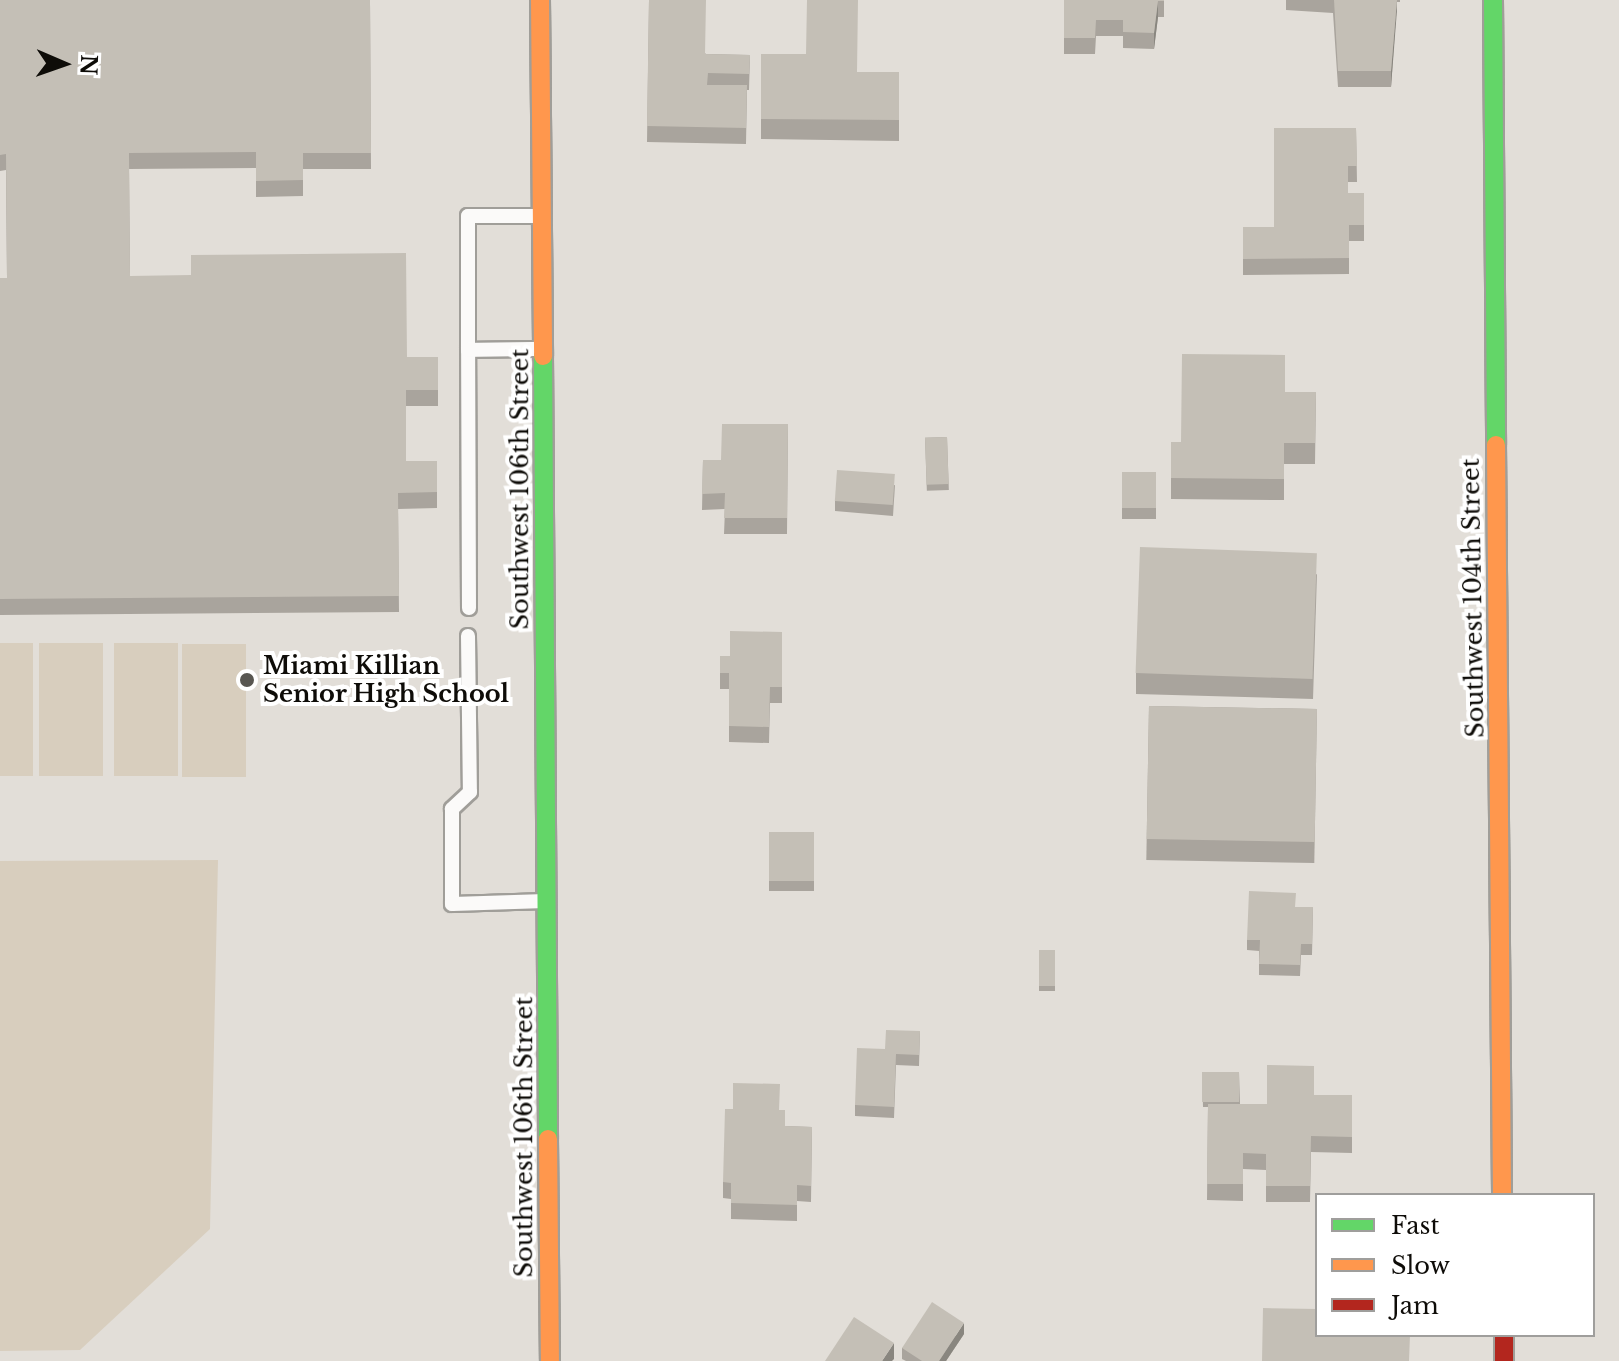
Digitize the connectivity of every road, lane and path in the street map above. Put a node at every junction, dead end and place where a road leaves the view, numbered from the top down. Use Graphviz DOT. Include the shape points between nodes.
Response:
graph roads {
  1 [pos="540,0"];
  2 [pos="1493,0"];
  3 [pos="542,216"];
  4 [pos="543,349"];
  5 [pos="468,350"];
  6 [pos="469,608"];
  7 [pos="468,636"];
  8 [pos="546,901"];
  9 [pos="1502,1193"];
  10 [pos="1504,1337"];
  11 [pos="550,1361"];
  12 [pos="1504,1361"];
  1 -- 3 [label="street, Southwest 106th Street"];
  2 -- 9 [label="street, Southwest 104th Street"];
  3 -- 4 [label="street, Southwest 106th Street"];
  3 -- 5 [label="lane" via="468,216"];
  4 -- 5 [label="lane"];
  4 -- 8 [label="street, Southwest 106th Street"];
  5 -- 6 [label="lane"];
  7 -- 8 [label="lane" via="470,792 452,809 452,904"];
  8 -- 11 [label="street, Southwest 106th Street"];
  10 -- 12 [label="street"];
}
